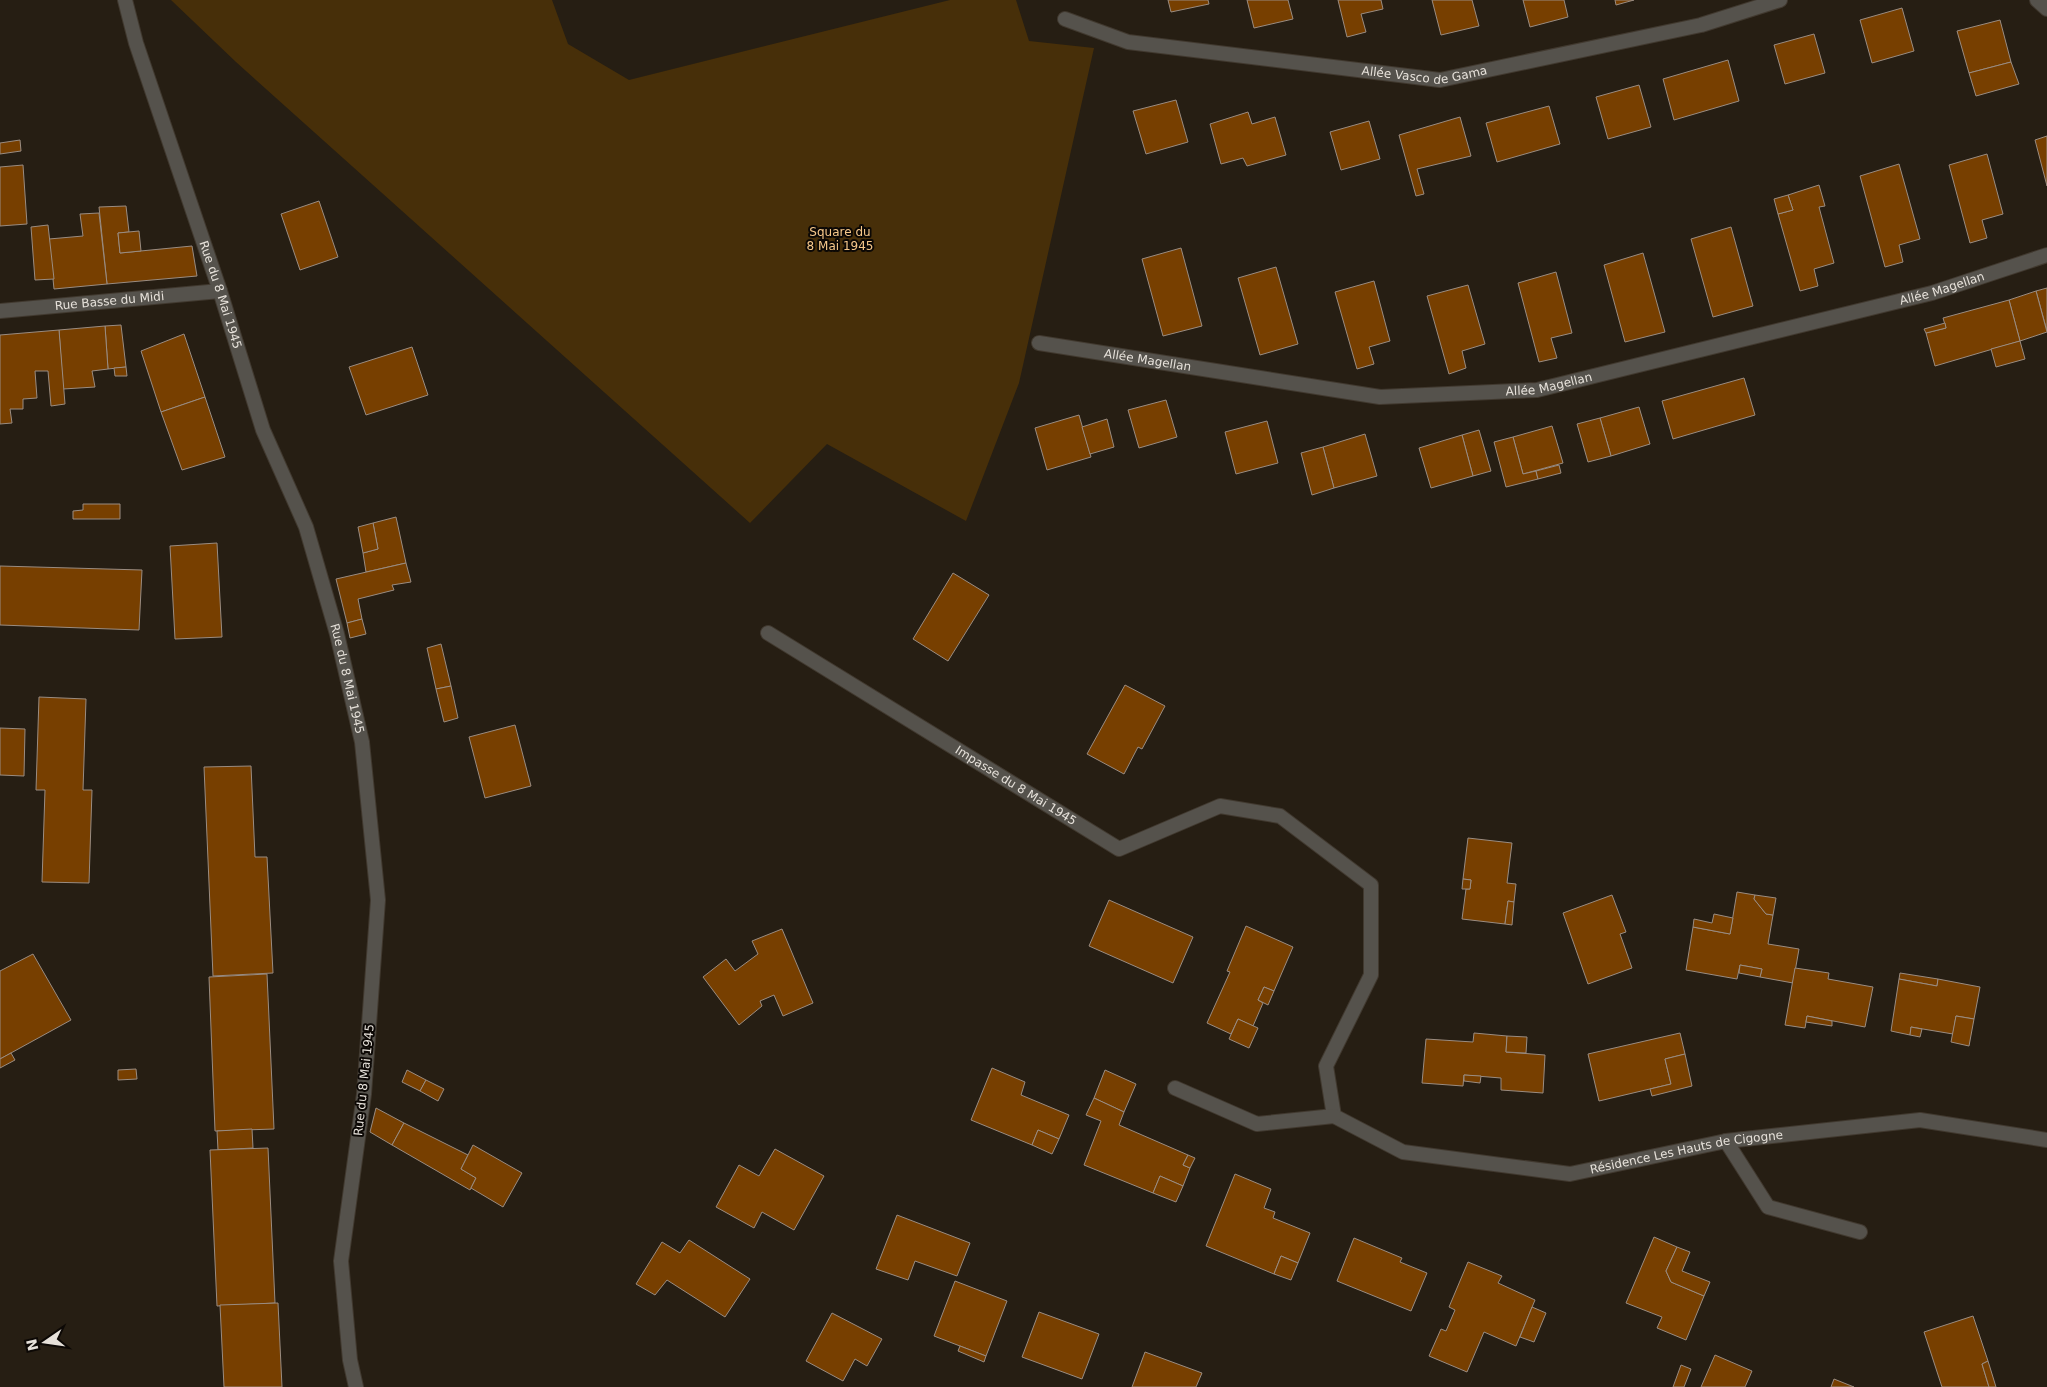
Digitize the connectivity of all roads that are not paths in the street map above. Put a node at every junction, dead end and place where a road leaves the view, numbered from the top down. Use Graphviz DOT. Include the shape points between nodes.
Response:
graph roads {
  1 [pos="125,0"];
  2 [pos="1780,0"];
  3 [pos="2037,0"];
  4 [pos="2047,9"];
  5 [pos="1065,19"];
  6 [pos="2047,255"];
  7 [pos="220,291"];
  8 [pos="0,312"];
  9 [pos="1039,343"];
  10 [pos="768,633"];
  11 [pos="1175,1088"];
  12 [pos="1334,1116"];
  13 [pos="2047,1140"];
  14 [pos="1726,1142"];
  15 [pos="1860,1232"];
  16 [pos="356,1387"];
  1 -- 7 [label="street, Rue du 8 Mai 1945" via="136,43"];
  2 -- 5 [label="street, Allée Vasco de Gama" via="1701,25 1440,80 1128,42"];
  3 -- 4 [label="street"];
  6 -- 9 [label="street, Allée Magellan" via="1932,293 1537,390 1380,397"];
  7 -- 8 [label="street, Rue Basse du Midi"];
  7 -- 16 [label="street, Rue du 8 Mai 1945" via="263,430 306,527 337,634 362,742 378,900 364,1094 341,1261 350,1360"];
  10 -- 12 [label="street, Impasse du 8 Mai 1945" via="1119,849 1220,806 1280,816 1370,885 1371,975 1326,1066"];
  11 -- 12 [label="street" via="1257,1124"];
  12 -- 14 [label="street, Résidence Les Hauts de Cigogne" via="1403,1152 1570,1174"];
  13 -- 14 [label="street, Résidence Les Hauts de Cigogne" via="1920,1120"];
  14 -- 15 [label="street" via="1768,1207"];
}
